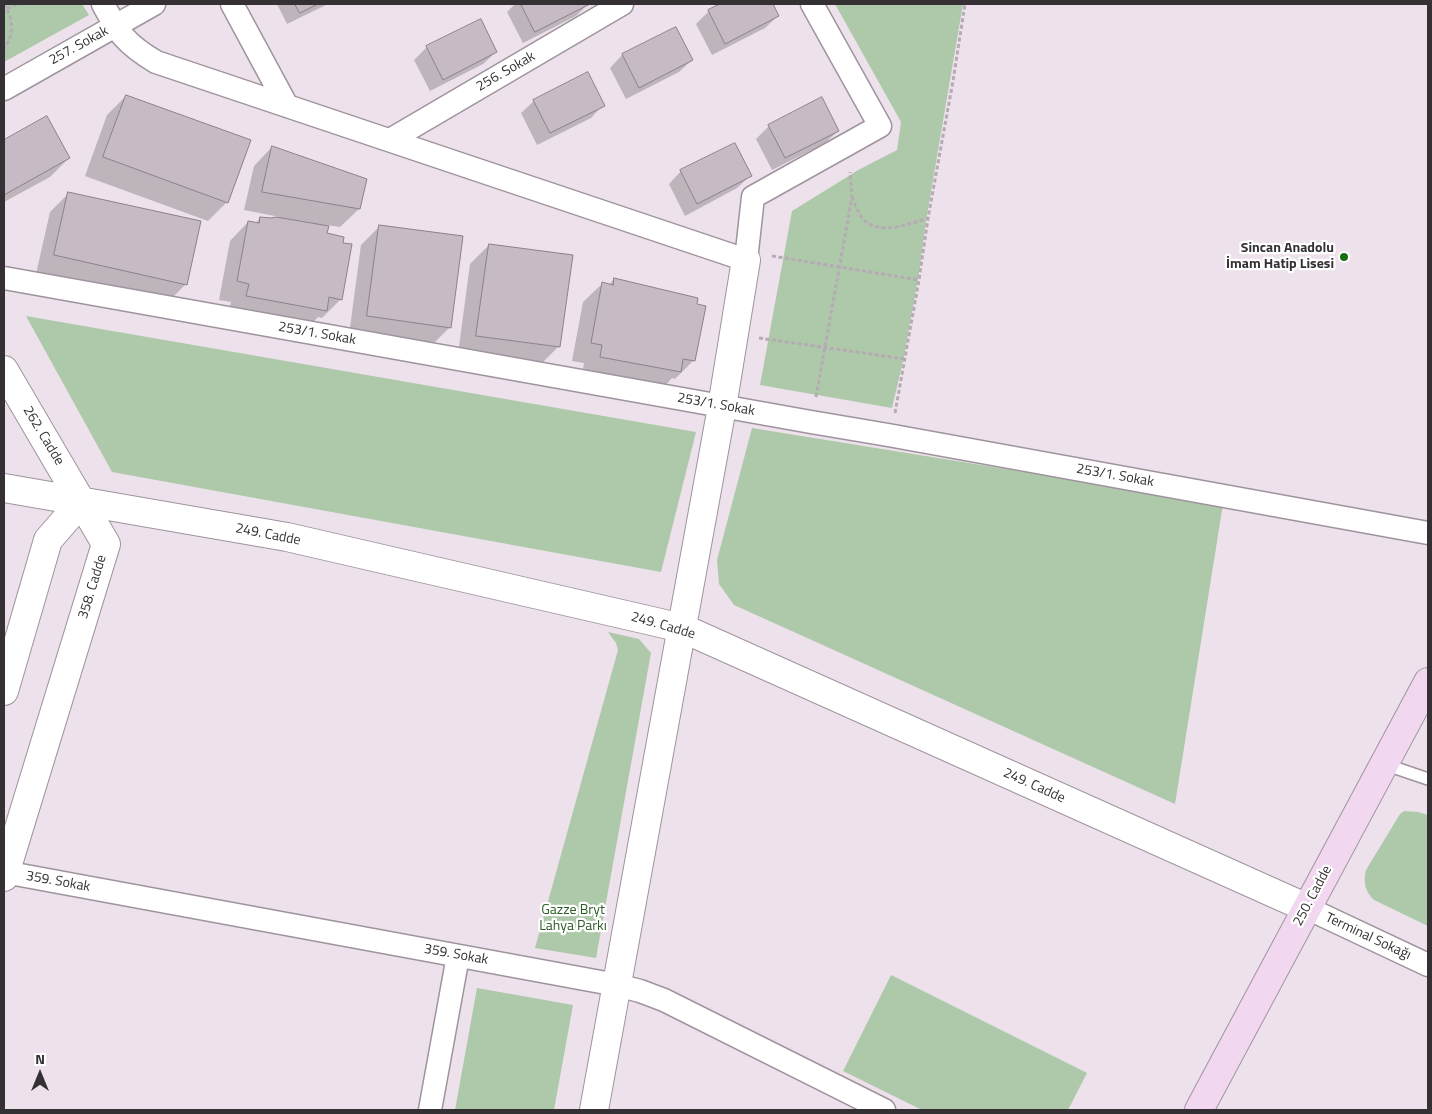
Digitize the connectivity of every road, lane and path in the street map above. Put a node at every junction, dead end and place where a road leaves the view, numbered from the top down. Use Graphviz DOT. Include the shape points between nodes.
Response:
graph roads {
  1 [pos="4,4"];
  2 [pos="17,4"];
  3 [pos="103,4"];
  4 [pos="154,4"];
  5 [pos="232,4"];
  6 [pos="622,4"];
  7 [pos="812,4"];
  8 [pos="965,4"];
  9 [pos="7,9"];
  10 [pos="115,26"];
  11 [pos="4,48"];
  12 [pos="4,89"];
  13 [pos="287,106"];
  14 [pos="390,140"];
  15 [pos="848,144"];
  16 [pos="852,197"];
  17 [pos="928,218"];
  18 [pos="746,256"];
  19 [pos="839,266"];
  20 [pos="4,278"];
  21 [pos="919,280"];
  22 [pos="734,334"];
  23 [pos="824,348"];
  24 [pos="905,360"];
  25 [pos="4,370"];
  26 [pos="722,407"];
  27 [pos="811,422"];
  28 [pos="888,435"];
  29 [pos="4,488"];
  30 [pos="82,501"];
  31 [pos="1428,533"];
  32 [pos="682,628"];
  33 [pos="1428,682"];
  34 [pos="4,691"];
  35 [pos="1384,764"];
  36 [pos="1428,779"];
  37 [pos="4,873"];
  38 [pos="1307,908"];
  39 [pos="458,956"];
  40 [pos="1428,965"];
  41 [pos="617,985"];
  42 [pos="430,1110"];
  43 [pos="594,1110"];
  44 [pos="884,1110"];
  45 [pos="1199,1110"];
  1 -- 9 [label="path"];
  2 -- 9 [label="path"];
  3 -- 10 [label="street"];
  4 -- 10 [label="street, 257. Sokak"];
  5 -- 13 [label="street"];
  6 -- 14 [label="street, 256. Sokak"];
  7 -- 15 [label="street" via="880,126"];
  8 -- 17 [label="path"];
  9 -- 11 [label="path" via="12,23"];
  10 -- 12 [label="street, 257. Sokak"];
  10 -- 13 [label="street" via="131,45 156,62"];
  13 -- 14 [label="street"];
  14 -- 18 [label="street"];
  15 -- 16 [label="path"];
  15 -- 18 [label="street" via="753,197"];
  16 -- 17 [label="path" via="862,218 871,225 884,228"];
  16 -- 19 [label="path"];
  17 -- 21 [label="path"];
  18 -- 19 [label="path"];
  18 -- 22 [label="street"];
  19 -- 21 [label="path"];
  19 -- 23 [label="path"];
  20 -- 26 [label="street, 253/1. Sokak"];
  21 -- 24 [label="path"];
  22 -- 23 [label="path"];
  22 -- 26 [label="street"];
  23 -- 24 [label="path"];
  23 -- 27 [label="path"];
  24 -- 28 [label="path"];
  25 -- 30 [label="street, 262. Cadde"];
  26 -- 27 [label="street, 253/1. Sokak"];
  26 -- 32 [label="street"];
  27 -- 28 [label="street, 253/1. Sokak"];
  28 -- 31 [label="street, 253/1. Sokak"];
  29 -- 30 [label="street, 249. Cadde"];
  30 -- 32 [label="street, 249. Cadde" via="287,538"];
  30 -- 34 [label="street" via="48,540"];
  30 -- 37 [label="street, 358. Cadde" via="106,544"];
  32 -- 38 [label="street, 249. Cadde"];
  32 -- 41 [label="street"];
  33 -- 35 [label="main road, 250. Cadde"];
  35 -- 36 [label="lane"];
  35 -- 38 [label="main road, 250. Cadde"];
  37 -- 39 [label="street, 359. Sokak"];
  38 -- 40 [label="street, Terminal Sokağı"];
  38 -- 45 [label="main road, 250. Cadde"];
  39 -- 41 [label="street, 359. Sokak"];
  39 -- 42 [label="street"];
  41 -- 43 [label="street"];
  41 -- 44 [label="street, 359. Sokak" via="664,1000"];
}
